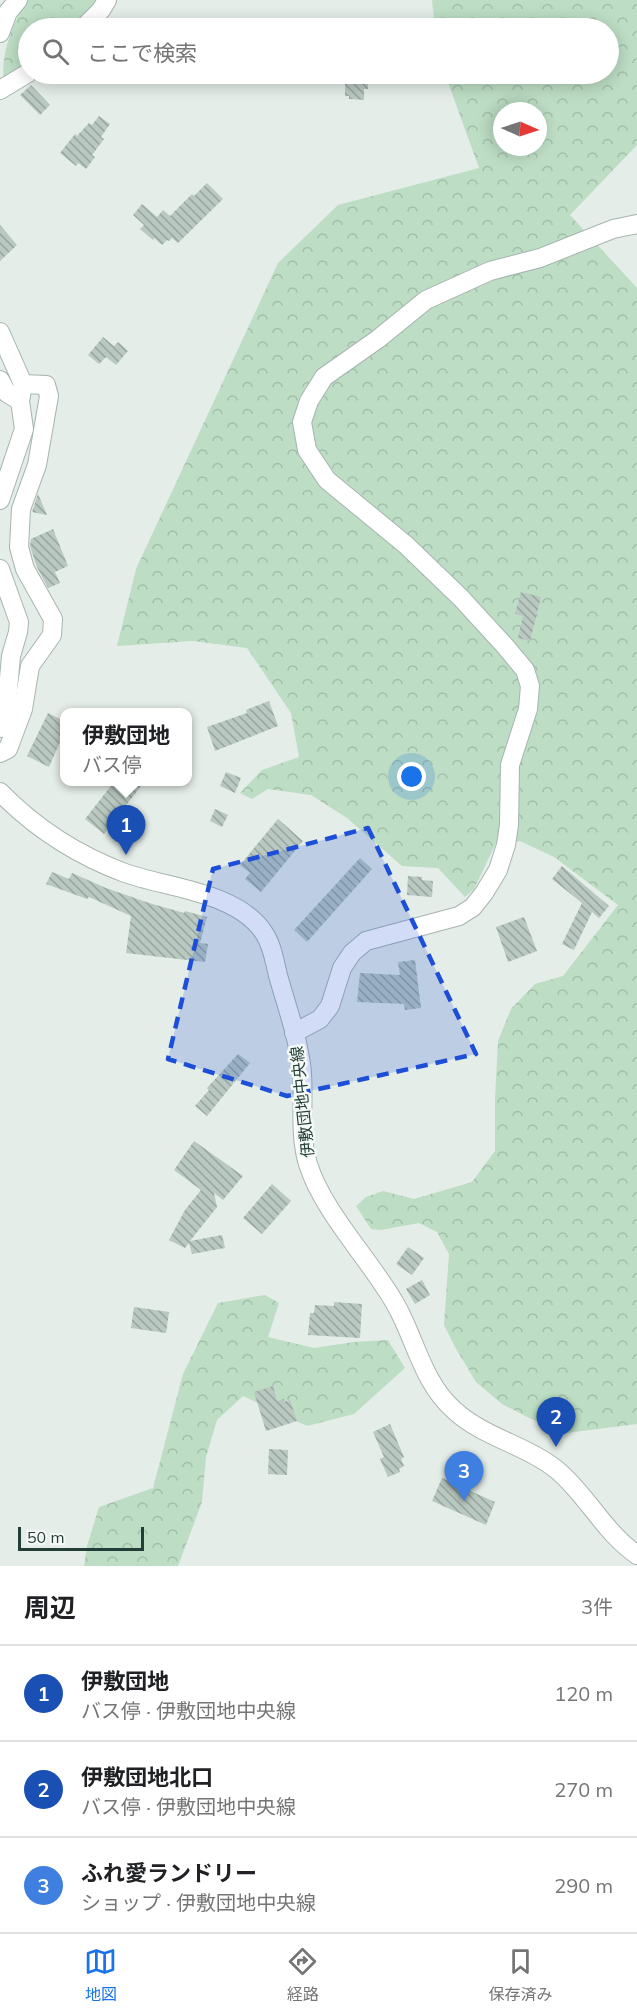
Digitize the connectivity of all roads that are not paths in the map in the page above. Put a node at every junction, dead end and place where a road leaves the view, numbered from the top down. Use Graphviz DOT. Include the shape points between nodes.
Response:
graph roads {
  1 [pos="18,0"];
  2 [pos="107,0"];
  3 [pos="93,18"];
  4 [pos="0,33"];
  5 [pos="18,79"];
  6 [pos="0,90"];
  7 [pos="637,224"];
  8 [pos="0,332"];
  9 [pos="0,380"];
  10 [pos="21,392"];
  11 [pos="0,500"];
  12 [pos="0,569"];
  13 [pos="5,658"];
  14 [pos="0,728"];
  15 [pos="0,753"];
  16 [pos="0,792"];
  17 [pos="294,1033"];
  18 [pos="637,1555"];
  1 -- 4 [label="street" via="8,12"];
  2 -- 3 [label="street"];
  5 -- 6 [label="street"];
  7 -- 17 [label="street" via="490,271 426,300 324,377 309,401 302,422 306,450 327,480 406,545 461,598 525,670 530,686 528,709 510,765 506,845 498,870 484,892 473,907 459,916 366,941 342,968 330,1006 320,1019"];
  8 -- 10 [label="street"];
  9 -- 10 [label="street" via="8,393"];
  10 -- 11 [label="street" via="24,429"];
  10 -- 15 [label="street" via="46,385 49,396 37,465 21,509 19,547 25,569 53,619 52,635 30,666 23,710 8,750"];
  12 -- 13 [label="street" via="19,622"];
  13 -- 14 [label="street" via="5,713"];
  16 -- 17 [label="street, 伊敷団地中央線" via="26,817 69,847 126,873 215,898 251,919 264,933 272,953"];
  17 -- 18 [label="street, 伊敷団地中央線" via="302,1075 303,1138 308,1165 336,1216 402,1316 425,1372 438,1392 472,1424 557,1470 616,1539"];
}
